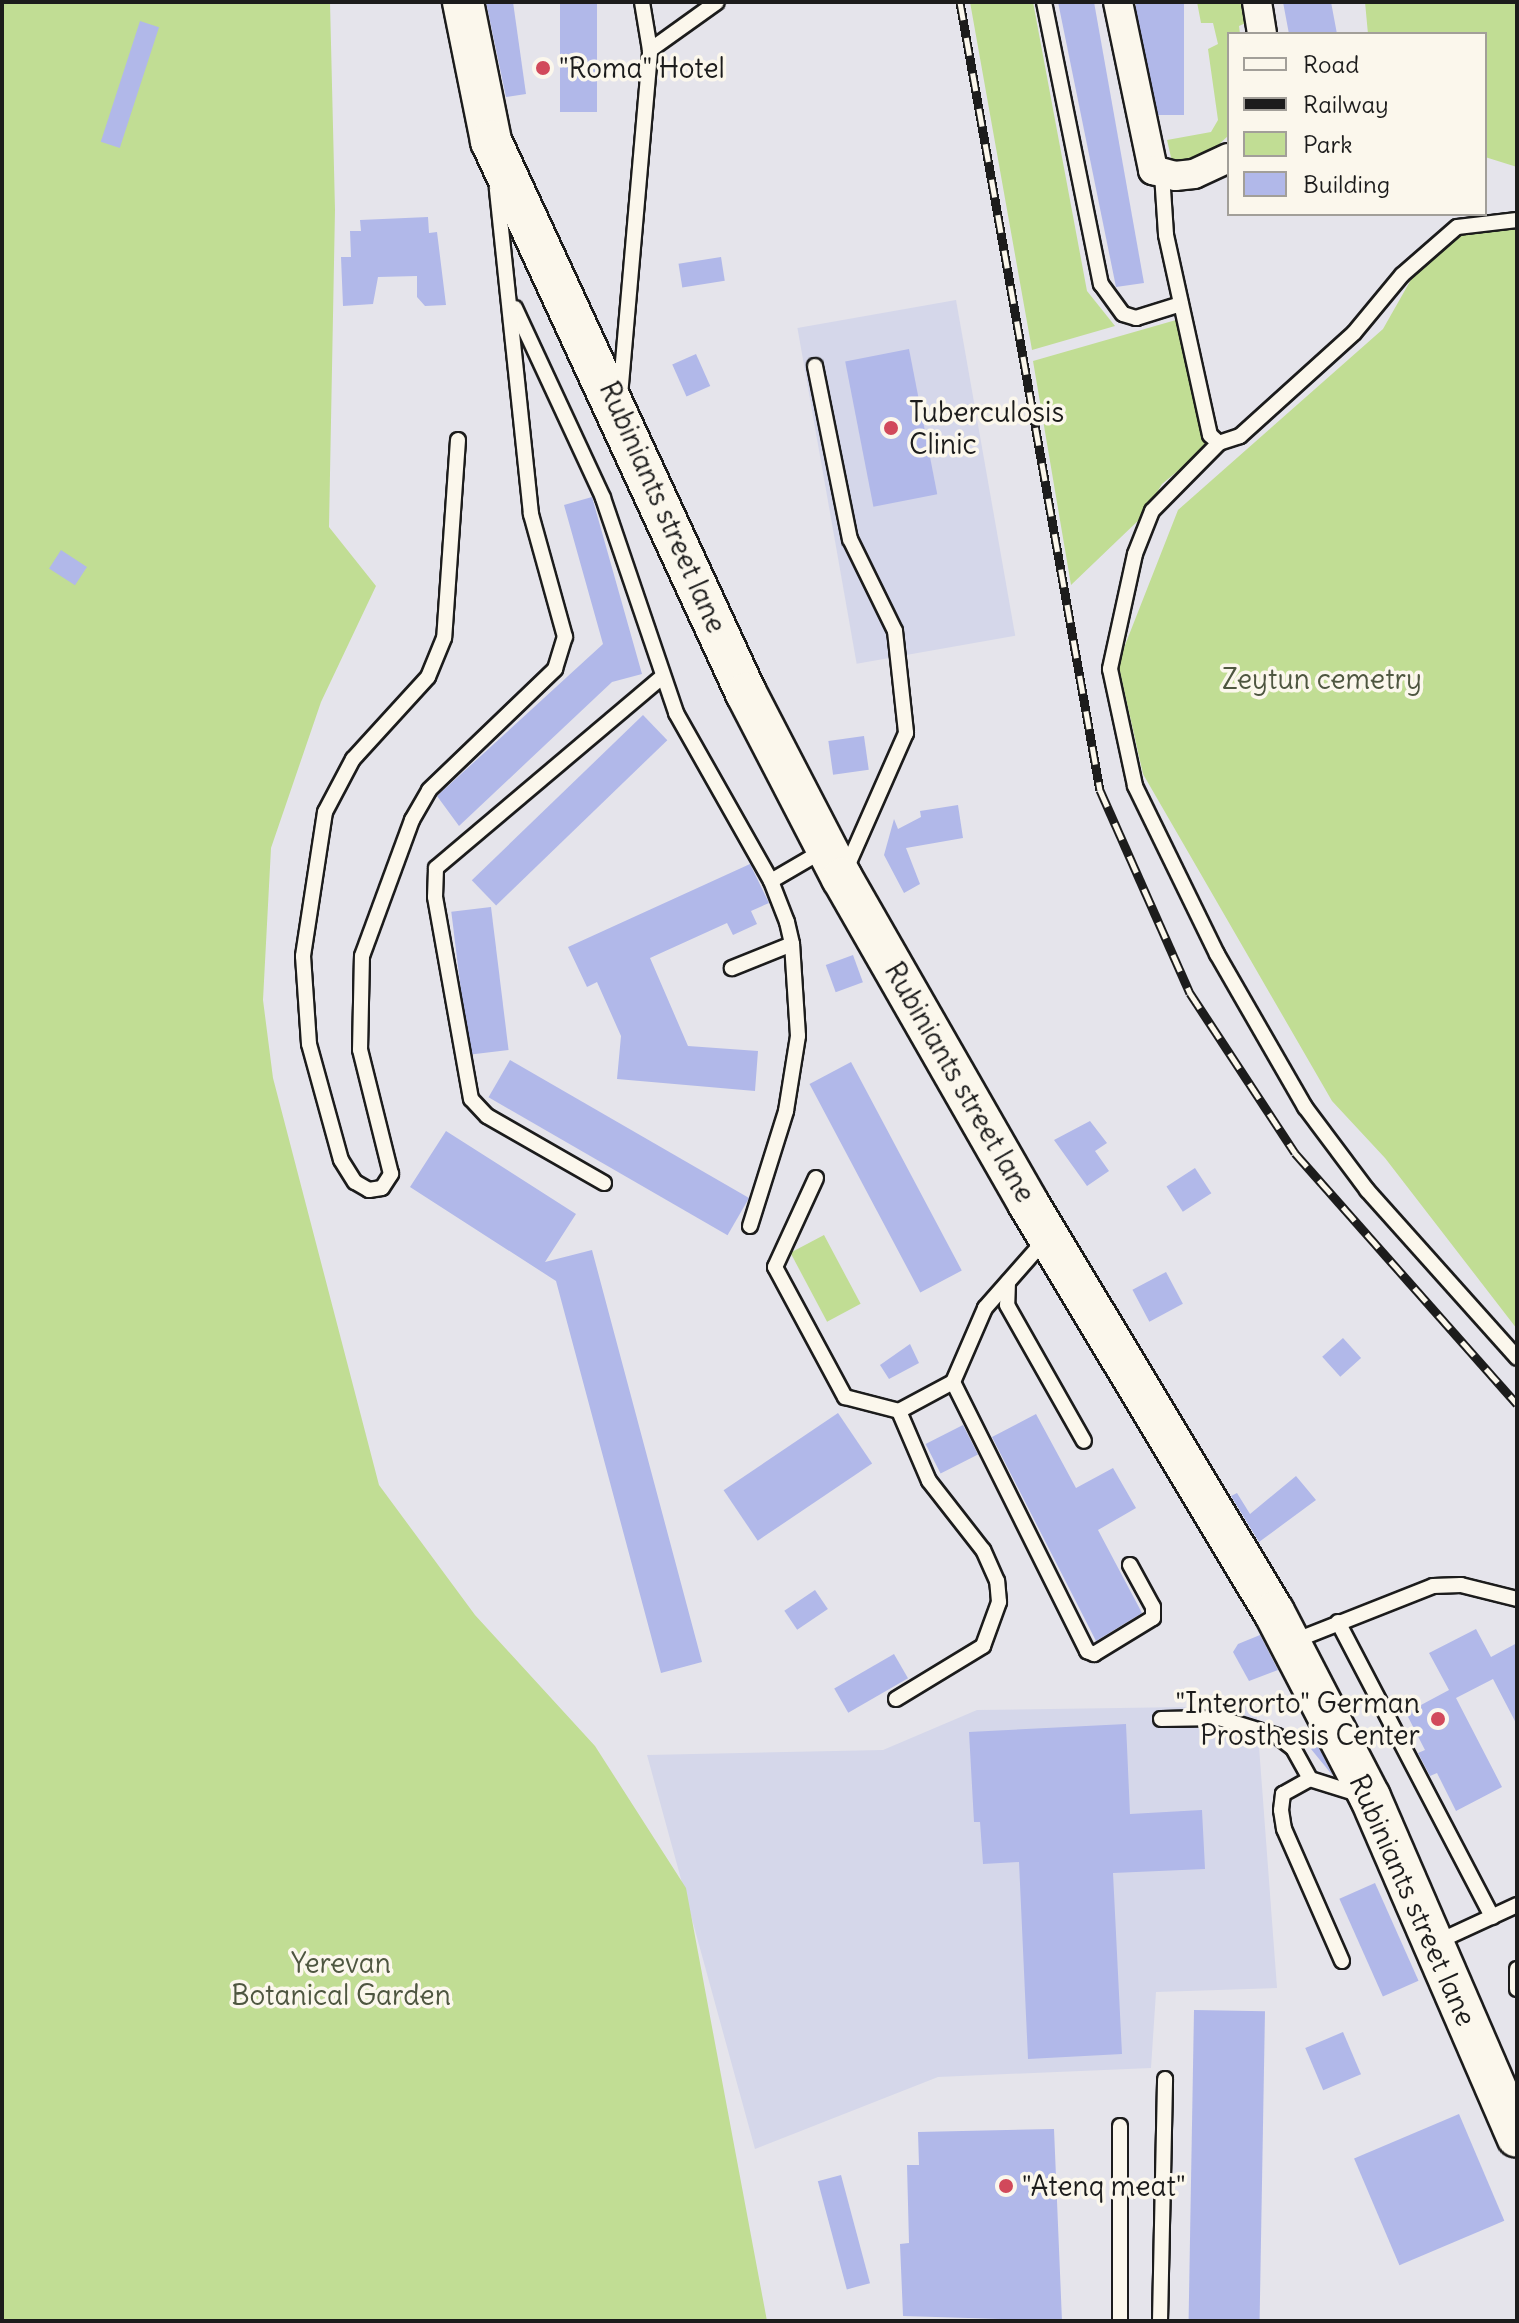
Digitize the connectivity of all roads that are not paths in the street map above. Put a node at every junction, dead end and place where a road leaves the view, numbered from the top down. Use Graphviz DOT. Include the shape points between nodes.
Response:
graph roads {
  1 [pos="463,2"];
  2 [pos="642,2"];
  3 [pos="717,2"];
  4 [pos="1044,2"];
  5 [pos="1118,2"];
  6 [pos="1257,2"];
  7 [pos="1262,32"];
  8 [pos="650,50"];
  9 [pos="491,141"];
  10 [pos="1227,159"];
  11 [pos="1162,174"];
  12 [pos="1517,220"];
  13 [pos="510,297"];
  14 [pos="1181,304"];
  15 [pos="815,366"];
  16 [pos="619,409"];
  17 [pos="458,440"];
  18 [pos="1219,443"];
  19 [pos="662,677"];
  20 [pos="835,863"];
  21 [pos="771,881"];
  22 [pos="792,944"];
  23 [pos="732,968"];
  24 [pos="816,1178"];
  25 [pos="604,1183"];
  26 [pos="750,1226"];
  27 [pos="1051,1234"];
  28 [pos="1008,1282"];
  29 [pos="1517,1358"];
  30 [pos="953,1382"];
  31 [pos="899,1411"];
  32 [pos="1084,1441"];
  33 [pos="1130,1565"];
  34 [pos="1517,1599"];
  35 [pos="1338,1622"];
  36 [pos="1290,1642"];
  37 [pos="896,1699"];
  38 [pos="1161,1719"];
  39 [pos="1310,1779"];
  40 [pos="1370,1797"];
  41 [pos="1517,1905"];
  42 [pos="1492,1917"];
  43 [pos="1433,1944"];
  44 [pos="1342,1961"];
  45 [pos="1517,1969"];
  46 [pos="1517,1989"];
  47 [pos="1165,2079"];
  48 [pos="1120,2126"];
  49 [pos="1517,2137"];
  50 [pos="1120,2321"];
  51 [pos="1160,2321"];
  1 -- 9 [label="street, Rubiniants street lane"];
  2 -- 8 [label="lane"];
  3 -- 8 [label="lane"];
  4 -- 14 [label="lane" via="1101,284 1123,314 1136,318"];
  5 -- 11 [label="street" via="1150,163"];
  6 -- 7 [label="street"];
  8 -- 16 [label="lane"];
  9 -- 13 [label="lane"];
  9 -- 16 [label="street, Rubiniants street lane"];
  10 -- 11 [label="street" via="1194,174"];
  11 -- 14 [label="lane" via="1166,235"];
  12 -- 18 [label="lane" via="1457,227 1402,275 1354,333 1240,436"];
  13 -- 17 [label="lane" via="518,427 531,514 565,637 555,669 429,790 412,820 362,956 360,1050 391,1174 382,1188 369,1190 355,1182 341,1160 309,1044 303,956 325,812 353,759 428,677 444,638"];
  13 -- 19 [label="lane" via="603,498"];
  14 -- 18 [label="lane" via="1210,435"];
  15 -- 20 [label="lane" via="850,539 895,631 906,733"];
  16 -- 20 [label="street, Rubiniants street lane" via="746,693"];
  18 -- 29 [label="lane" via="1152,511 1135,554 1110,669 1135,786 1217,954 1305,1107 1367,1190"];
  19 -- 21 [label="lane" via="694,752"];
  19 -- 25 [label="lane" via="436,868 435,897 471,1099 487,1116"];
  20 -- 21 [label="lane"];
  20 -- 27 [label="street, Rubiniants street lane"];
  21 -- 22 [label="lane"];
  22 -- 23 [label="lane"];
  22 -- 26 [label="lane" via="798,1036 786,1111"];
  24 -- 31 [label="lane" via="775,1267 845,1397"];
  27 -- 28 [label="lane"];
  27 -- 36 [label="street, Rubiniants street lane"];
  28 -- 30 [label="lane" via="985,1308"];
  28 -- 32 [label="lane" via="1007,1305"];
  30 -- 31 [label="lane"];
  30 -- 33 [label="lane" via="1087,1651 1094,1654 1153,1618 1153,1607"];
  31 -- 37 [label="lane" via="929,1481 983,1550 997,1581 999,1602 983,1646"];
  34 -- 35 [label="lane" via="1461,1585 1433,1586"];
  35 -- 36 [label="lane"];
  35 -- 42 [label="lane"];
  36 -- 40 [label="street, Rubiniants street lane"];
  38 -- 39 [label="lane" via="1219,1718 1277,1736 1293,1748"];
  39 -- 40 [label="lane"];
  39 -- 44 [label="lane" via="1283,1794 1284,1829"];
  40 -- 43 [label="street, Rubiniants street lane"];
  41 -- 42 [label="lane"];
  42 -- 43 [label="lane"];
  43 -- 49 [label="street, Rubiniants street lane"];
  45 -- 46 [label="lane"];
  47 -- 51 [label="lane"];
  48 -- 50 [label="lane"];
}
